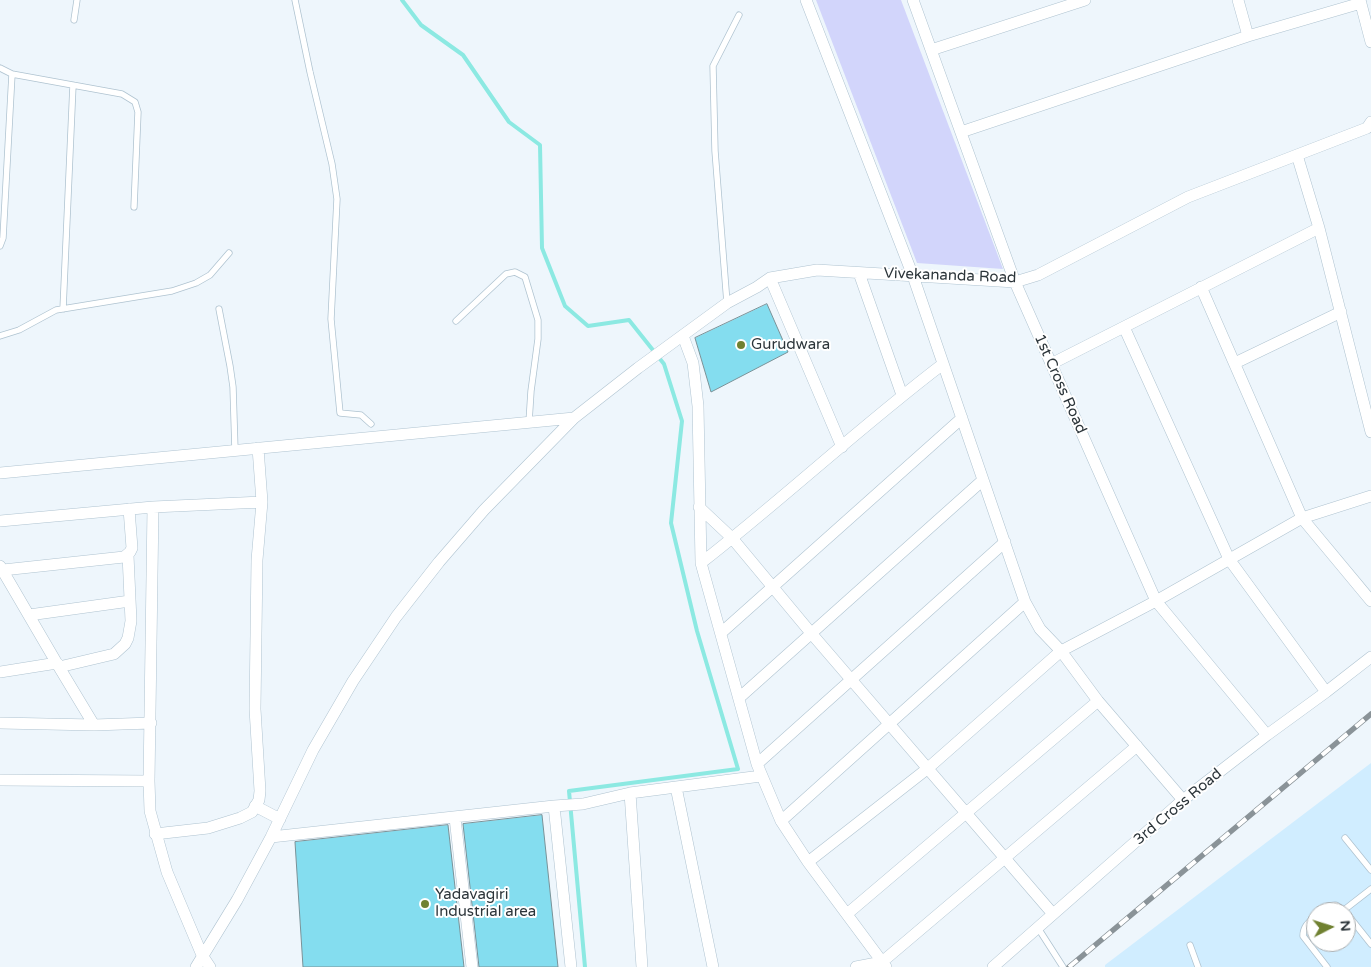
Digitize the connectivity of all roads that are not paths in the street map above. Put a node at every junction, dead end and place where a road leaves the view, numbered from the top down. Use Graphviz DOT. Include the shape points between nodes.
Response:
graph roads {
  1 [pos="77,0"];
  2 [pos="295,0"];
  3 [pos="806,0"];
  4 [pos="913,0"];
  5 [pos="1085,0"];
  6 [pos="1238,0"];
  7 [pos="1361,2"];
  8 [pos="739,15"];
  9 [pos="74,20"];
  10 [pos="1248,36"];
  11 [pos="1371,42"];
  12 [pos="931,50"];
  13 [pos="0,68"];
  14 [pos="12,74"];
  15 [pos="73,85"];
  16 [pos="1371,122"];
  17 [pos="961,132"];
  18 [pos="1297,155"];
  19 [pos="134,207"];
  20 [pos="1319,228"];
  21 [pos="0,246"];
  22 [pos="229,253"];
  23 [pos="859,272"];
  24 [pos="913,276"];
  25 [pos="770,278"];
  26 [pos="1015,282"];
  27 [pos="1201,287"];
  28 [pos="727,303"];
  29 [pos="63,309"];
  30 [pos="219,309"];
  31 [pos="1340,312"];
  32 [pos="456,321"];
  33 [pos="1124,327"];
  34 [pos="0,336"];
  35 [pos="683,336"];
  36 [pos="1235,363"];
  37 [pos="944,364"];
  38 [pos="1051,364"];
  39 [pos="902,396"];
  40 [pos="574,418"];
  41 [pos="962,418"];
  42 [pos="529,422"];
  43 [pos="371,424"];
  44 [pos="1371,432"];
  45 [pos="842,447"];
  46 [pos="258,448"];
  47 [pos="235,450"];
  48 [pos="0,473"];
  49 [pos="983,480"];
  50 [pos="1371,496"];
  51 [pos="262,502"];
  52 [pos="153,507"];
  53 [pos="699,507"];
  54 [pos="129,509"];
  55 [pos="1302,518"];
  56 [pos="0,521"];
  57 [pos="732,538"];
  58 [pos="1005,542"];
  59 [pos="128,555"];
  60 [pos="1229,559"];
  61 [pos="700,563"];
  62 [pos="1,568"];
  63 [pos="772,587"];
  64 [pos="130,601"];
  65 [pos="1156,601"];
  66 [pos="1371,601"];
  67 [pos="1025,602"];
  68 [pos="29,615"];
  69 [pos="721,633"];
  70 [pos="811,634"];
  71 [pos="1061,651"];
  72 [pos="1371,657"];
  73 [pos="58,665"];
  74 [pos="0,672"];
  75 [pos="851,680"];
  76 [pos="1326,692"];
  77 [pos="738,698"];
  78 [pos="1098,701"];
  79 [pos="151,723"];
  80 [pos="0,724"];
  81 [pos="94,725"];
  82 [pos="890,725"];
  83 [pos="1266,735"];
  84 [pos="1137,746"];
  85 [pos="757,764"];
  86 [pos="928,769"];
  87 [pos="758,776"];
  88 [pos="0,780"];
  89 [pos="149,781"];
  90 [pos="676,786"];
  91 [pos="630,792"];
  92 [pos="1184,800"];
  93 [pos="255,806"];
  94 [pos="556,806"];
  95 [pos="966,814"];
  96 [pos="455,818"];
  97 [pos="280,819"];
  98 [pos="781,822"];
  99 [pos="155,834"];
  100 [pos="271,838"];
  101 [pos="1345,838"];
  102 [pos="1004,858"];
  103 [pos="808,862"];
  104 [pos="1371,870"];
  105 [pos="1371,889"];
  106 [pos="1354,902"];
  107 [pos="846,914"];
  108 [pos="1053,914"];
  109 [pos="1306,925"];
  110 [pos="1356,925"];
  111 [pos="1038,928"];
  112 [pos="1306,940"];
  113 [pos="1371,944"];
  114 [pos="1190,946"];
  115 [pos="1315,952"];
  116 [pos="202,955"];
  117 [pos="884,964"];
  118 [pos="196,967"];
  119 [pos="210,967"];
  120 [pos="472,967"];
  121 [pos="571,967"];
  122 [pos="642,967"];
  123 [pos="713,967"];
  124 [pos="856,967"];
  125 [pos="993,967"];
  126 [pos="1063,967"];
  127 [pos="1198,967"];
  128 [pos="1327,967"];
  1 -- 9 [label="lane"];
  2 -- 43 [label="lane" via="337,199 331,319 340,413 361,415"];
  3 -- 24 [label="street"];
  4 -- 12 [label="street, 1st Cross Road"];
  5 -- 12 [label="street"];
  6 -- 10 [label="street"];
  7 -- 10 [label="street"];
  7 -- 11 [label="street"];
  8 -- 28 [label="lane" via="713,66 715,151"];
  10 -- 17 [label="street"];
  12 -- 17 [label="street, 1st Cross Road"];
  13 -- 14 [label="lane"];
  14 -- 15 [label="lane"];
  14 -- 21 [label="lane"];
  15 -- 19 [label="lane" via="122,94 135,102 138,112"];
  15 -- 29 [label="lane"];
  16 -- 18 [label="street, Vivekananda Road" via="1366,128"];
  17 -- 26 [label="street, 1st Cross Road"];
  18 -- 20 [label="street"];
  18 -- 26 [label="street, Vivekananda Road" via="1188,197 1038,275"];
  20 -- 27 [label="street"];
  20 -- 31 [label="street"];
  22 -- 29 [label="lane" via="210,275 196,283 172,291"];
  23 -- 24 [label="street, Vivekananda Road"];
  23 -- 25 [label="street, Vivekananda Road" via="817,270"];
  23 -- 39 [label="street"];
  24 -- 26 [label="street, Vivekananda Road"];
  24 -- 37 [label="street"];
  25 -- 28 [label="street, Vivekananda Road"];
  25 -- 45 [label="street"];
  26 -- 38 [label="street, 1st Cross Road"];
  27 -- 33 [label="street"];
  27 -- 36 [label="street"];
  28 -- 35 [label="street, Vivekananda Road"];
  29 -- 34 [label="lane"];
  30 -- 47 [label="lane" via="233,387"];
  31 -- 36 [label="street"];
  31 -- 44 [label="street"];
  32 -- 42 [label="lane" via="506,274 515,272 525,277 538,320"];
  33 -- 38 [label="street"];
  33 -- 60 [label="street"];
  35 -- 40 [label="street, Vivekananda Road"];
  35 -- 53 [label="street" via="694,363"];
  36 -- 55 [label="street"];
  37 -- 39 [label="street"];
  37 -- 41 [label="street"];
  38 -- 65 [label="street, 1st Cross Road"];
  39 -- 45 [label="street"];
  40 -- 42 [label="street"];
  40 -- 97 [label="street, Vivekananda Road" via="484,510 396,617 353,681"];
  41 -- 49 [label="street"];
  41 -- 63 [label="street"];
  42 -- 46 [label="street"];
  45 -- 57 [label="street"];
  46 -- 47 [label="street"];
  46 -- 51 [label="street"];
  47 -- 48 [label="street"];
  49 -- 58 [label="street"];
  49 -- 70 [label="street"];
  50 -- 55 [label="street"];
  51 -- 52 [label="street"];
  51 -- 93 [label="street" via="257,560 255,709 260,791"];
  52 -- 54 [label="street"];
  52 -- 79 [label="street"];
  53 -- 57 [label="street"];
  53 -- 61 [label="street"];
  54 -- 56 [label="street"];
  54 -- 59 [label="street" via="132,548"];
  55 -- 60 [label="street"];
  55 -- 66 [label="street"];
  57 -- 61 [label="street"];
  57 -- 63 [label="street"];
  58 -- 67 [label="street"];
  58 -- 75 [label="street"];
  59 -- 62 [label="street"];
  59 -- 64 [label="street"];
  60 -- 65 [label="street"];
  60 -- 76 [label="street"];
  61 -- 69 [label="street"];
  62 -- 68 [label="street"];
  63 -- 69 [label="street"];
  63 -- 70 [label="street"];
  64 -- 68 [label="street"];
  64 -- 73 [label="street" via="130,630 119,650 114,654"];
  65 -- 71 [label="street"];
  65 -- 83 [label="street, 1st Cross Road"];
  67 -- 71 [label="street" via="1040,629"];
  67 -- 82 [label="street"];
  68 -- 73 [label="street"];
  69 -- 77 [label="street"];
  70 -- 75 [label="street"];
  70 -- 77 [label="street"];
  71 -- 78 [label="street"];
  71 -- 86 [label="street"];
  72 -- 76 [label="street, 3rd Cross Road"];
  73 -- 74 [label="street"];
  73 -- 81 [label="street"];
  75 -- 82 [label="street"];
  75 -- 85 [label="street"];
  76 -- 83 [label="street, 3rd Cross Road"];
  77 -- 85 [label="street"];
  78 -- 84 [label="street"];
  78 -- 95 [label="street"];
  79 -- 81 [label="street"];
  79 -- 89 [label="street"];
  80 -- 81 [label="street"];
  82 -- 86 [label="street"];
  82 -- 98 [label="street"];
  83 -- 92 [label="street, 3rd Cross Road"];
  84 -- 92 [label="street"];
  84 -- 102 [label="street"];
  85 -- 87 [label="street"];
  86 -- 95 [label="street"];
  86 -- 103 [label="street"];
  87 -- 90 [label="street"];
  87 -- 98 [label="street"];
  88 -- 89 [label="street"];
  89 -- 99 [label="street"];
  90 -- 91 [label="street"];
  90 -- 123 [label="street"];
  91 -- 94 [label="street" via="583,804"];
  91 -- 122 [label="street"];
  92 -- 108 [label="street, 3rd Cross Road"];
  93 -- 97 [label="street"];
  93 -- 99 [label="street" via="252,812 240,818 208,828"];
  94 -- 96 [label="street"];
  94 -- 121 [label="street"];
  95 -- 102 [label="street"];
  95 -- 107 [label="street"];
  96 -- 100 [label="street"];
  96 -- 120 [label="street"];
  97 -- 100 [label="street, Vivekananda Road"];
  98 -- 103 [label="street"];
  99 -- 116 [label="street" via="167,872"];
  100 -- 116 [label="street, Vivekananda Road"];
  101 -- 104 [label="lane"];
  102 -- 108 [label="street"];
  102 -- 117 [label="street"];
  103 -- 107 [label="street"];
  105 -- 106 [label="lane"];
  107 -- 117 [label="street"];
  108 -- 111 [label="street, 3rd Cross Road"];
  109 -- 112 [label="lane" via="1303,936"];
  110 -- 113 [label="lane"];
  111 -- 125 [label="street, 3rd Cross Road"];
  111 -- 126 [label="lane"];
  114 -- 127 [label="lane"];
  115 -- 128 [label="lane"];
  116 -- 118 [label="street, Vivekananda Road"];
  116 -- 119 [label="street"];
  117 -- 124 [label="street"];
}
